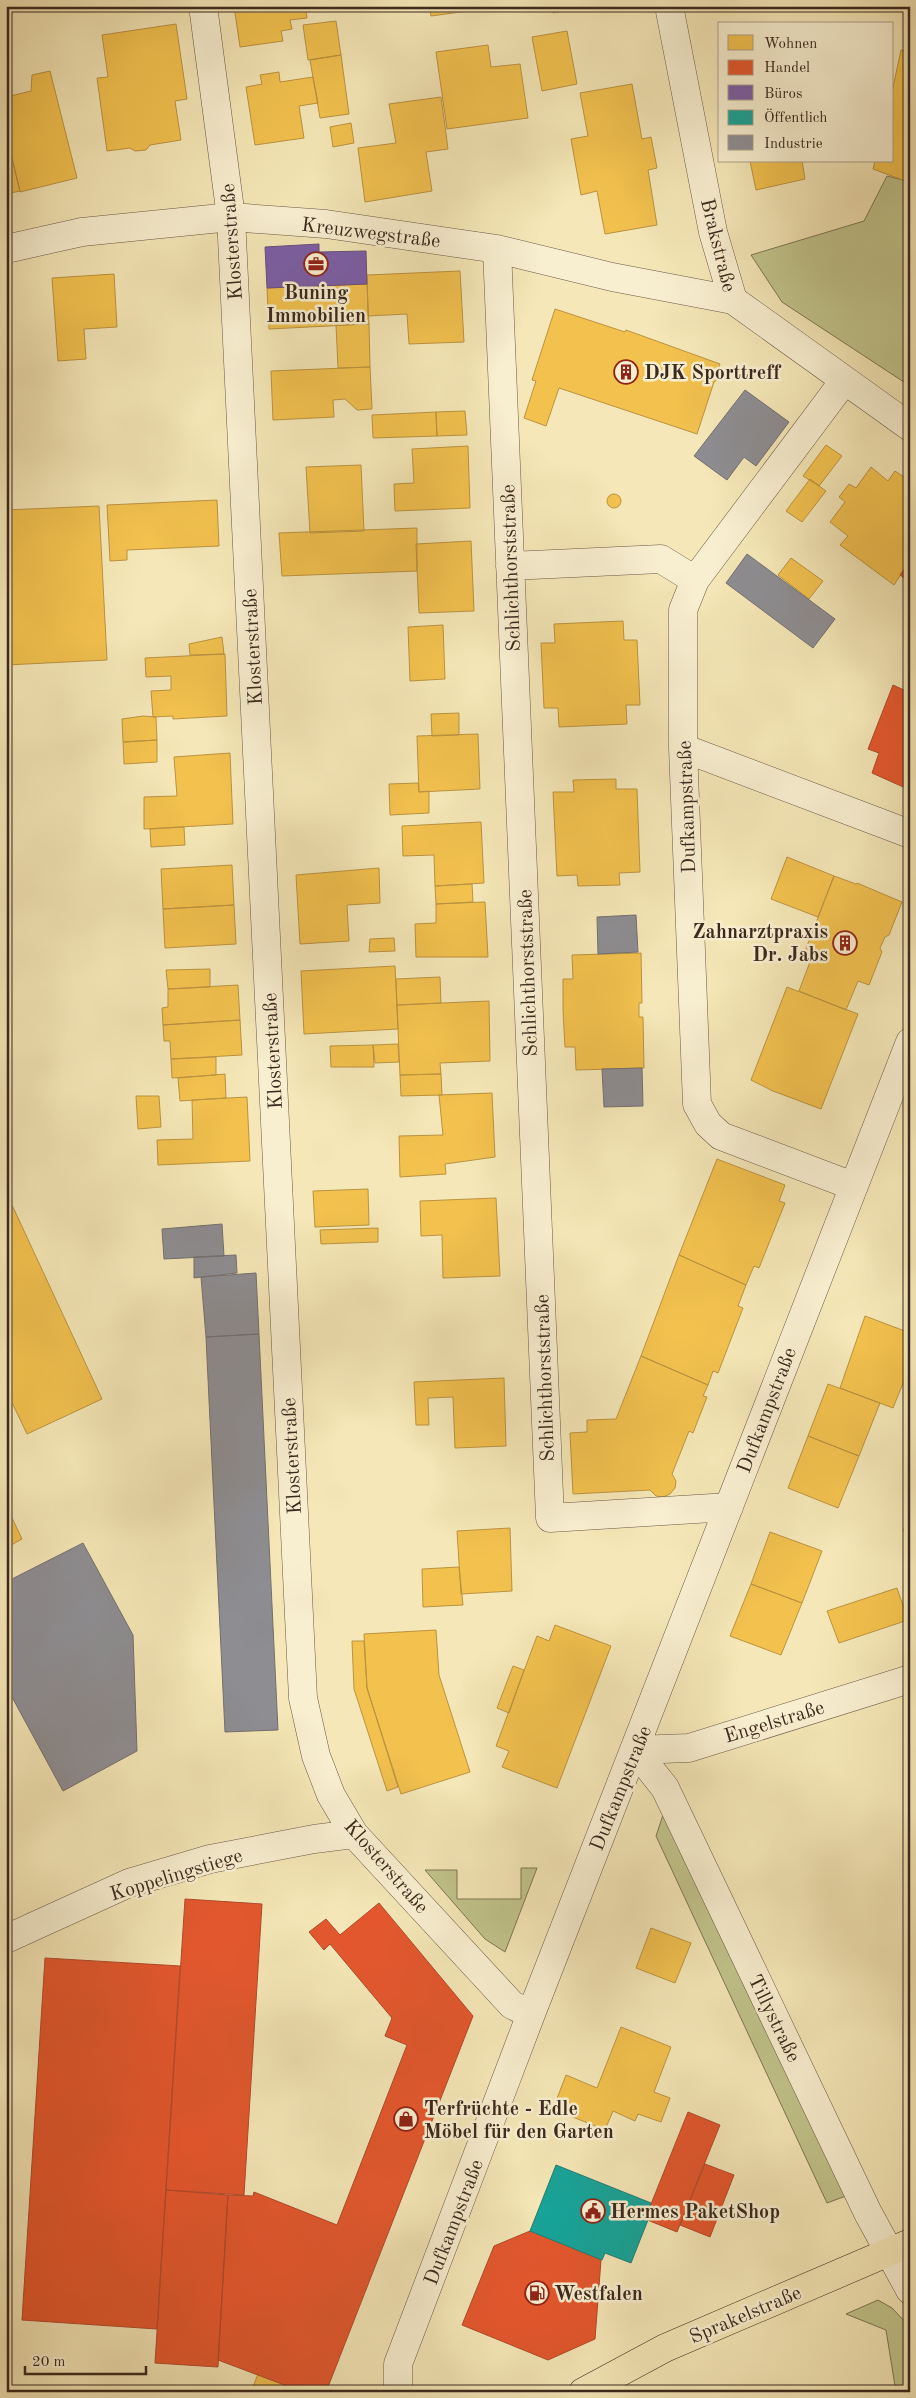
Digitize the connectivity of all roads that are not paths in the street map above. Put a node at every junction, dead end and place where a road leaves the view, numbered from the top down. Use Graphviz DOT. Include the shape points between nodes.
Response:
graph roads {
  1 [pos="203,6"];
  2 [pos="669,6"];
  3 [pos="231,217"];
  4 [pos="6,249"];
  5 [pos="497,249"];
  6 [pos="733,300"];
  7 [pos="844,381"];
  8 [pos="910,427"];
  9 [pos="510,566"];
  10 [pos="695,580"];
  11 [pos="683,748"];
  12 [pos="910,834"];
  13 [pos="910,1042"];
  14 [pos="853,1186"];
  15 [pos="729,1507"];
  16 [pos="910,1679"];
  17 [pos="635,1750"];
  18 [pos="354,1834"];
  19 [pos="6,1939"];
  20 [pos="531,2014"];
  21 [pos="899,2248"];
  22 [pos="910,2290"];
  23 [pos="398,2392"];
  24 [pos="583,2392"];
  1 -- 3 [label="street, Klosterstraße"];
  2 -- 6 [label="street, Brakstraße" via="713,232"];
  3 -- 4 [label="street, Kreuzwegstraße" via="82,232"];
  3 -- 5 [label="street, Kreuzwegstraße" via="326,224"];
  3 -- 18 [label="street, Klosterstraße" via="303,1698 316,1756 331,1795"];
  5 -- 6 [label="street, Kreuzwegstraße" via="612,277"];
  5 -- 9 [label="street, Schlichthorststraße"];
  6 -- 7 [label="street, Brakstraße"];
  7 -- 8 [label="street, Brakstraße"];
  7 -- 10 [label="street, Dufkampstraße"];
  9 -- 10 [label="street" via="661,559"];
  9 -- 15 [label="street, Schlichthorststraße" via="550,1518"];
  10 -- 11 [label="street, Dufkampstraße" via="682,610"];
  11 -- 12 [label="street"];
  11 -- 14 [label="street, Dufkampstraße" via="697,1104 708,1124 721,1136"];
  13 -- 14 [label="street, Dufkampstraße"];
  14 -- 15 [label="street, Dufkampstraße"];
  15 -- 17 [label="street, Dufkampstraße"];
  16 -- 17 [label="street, Engelstraße" via="689,1748"];
  17 -- 20 [label="street, Dufkampstraße"];
  17 -- 21 [label="street, Tillystraße" via="664,1788"];
  18 -- 19 [label="street, Koppelingstiege" via="210,1859 129,1884"];
  18 -- 20 [label="street, Klosterstraße" via="512,2005"];
  20 -- 23 [label="street, Dufkampstraße" via="398,2364"];
  21 -- 22 [label="street, Tillystraße"];
  21 -- 24 [label="main road, Sprakelstraße" via="665,2348"];
}
